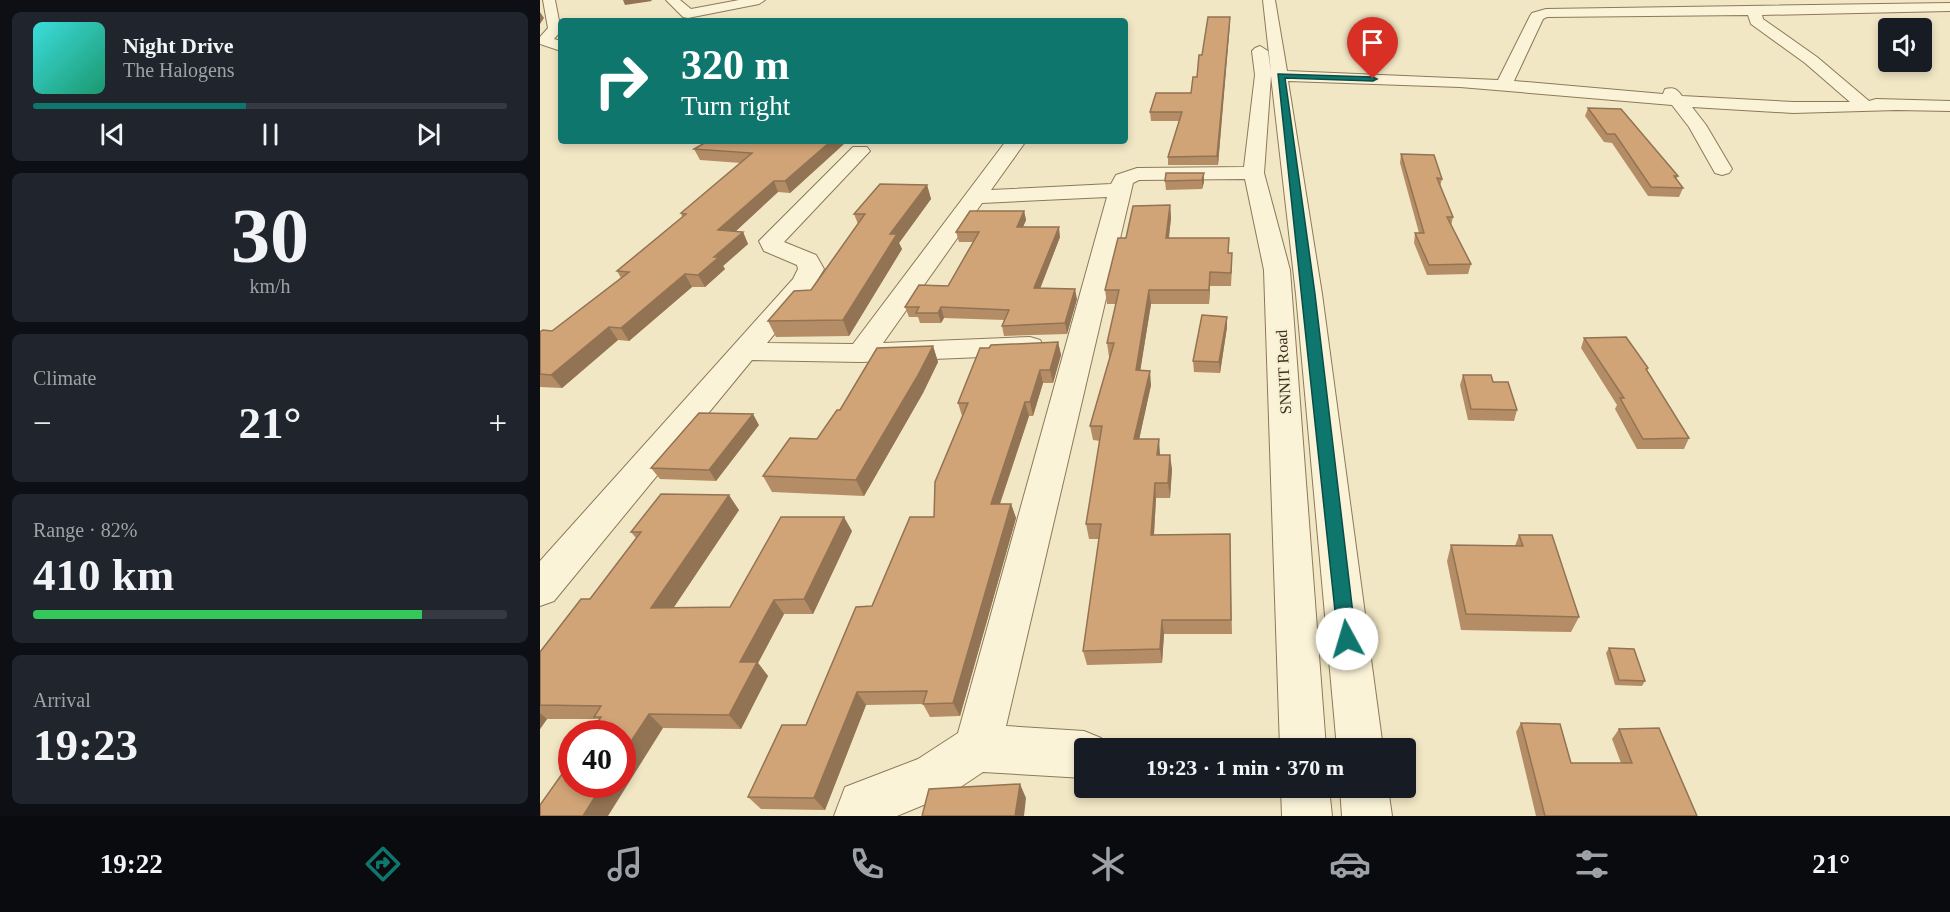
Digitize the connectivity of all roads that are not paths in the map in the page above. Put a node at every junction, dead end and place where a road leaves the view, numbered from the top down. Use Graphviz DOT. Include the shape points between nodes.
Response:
graph roads {
  1 [pos="549,0"];
  2 [pos="672,0"];
  3 [pos="759,0"];
  4 [pos="1642,0"];
  5 [pos="1262,6"];
  6 [pos="1950,7"];
  7 [pos="1660,12"];
  8 [pos="688,14"];
  9 [pos="1755,16"];
  10 [pos="711,18"];
  11 [pos="558,45"];
  12 [pos="1281,75"];
  13 [pos="1507,84"];
  14 [pos="1674,97"];
  15 [pos="1864,105"];
  16 [pos="1950,106"];
  17 [pos="1014,144"];
  18 [pos="860,151"];
  19 [pos="1722,169"];
  20 [pos="1254,173"];
  21 [pos="1121,190"];
  22 [pos="976,197"];
  23 [pos="1293,282"];
  24 [pos="1082,344"];
  25 [pos="744,351"];
  26 [pos="861,353"];
  27 [pos="540,589"];
  28 [pos="1303,738"];
  29 [pos="1359,738"];
  30 [pos="977,748"];
  31 [pos="1074,754"];
  32 [pos="1306,798"];
  33 [pos="1365,798"];
  34 [pos="859,816"];
  35 [pos="1307,816"];
  36 [pos="1367,816"];
  1 -- 11 [label="street" via="555,29 544,41"];
  2 -- 8 [label="street"];
  3 -- 8 [label="street"];
  4 -- 7 [label="street"];
  5 -- 12 [label="street, SNNIT Road"];
  5 -- 20 [label="street, SNNIT Road" via="1263,75"];
  6 -- 9 [label="street"];
  7 -- 9 [label="street"];
  7 -- 13 [label="street" via="1561,12 1537,16"];
  8 -- 10 [label="street"];
  9 -- 15 [label="street"];
  12 -- 13 [label="street"];
  12 -- 23 [label="street, SNNIT Road"];
  13 -- 14 [label="street"];
  14 -- 15 [label="street" via="1825,109"];
  14 -- 19 [label="street" via="1697,125"];
  15 -- 16 [label="street"];
  17 -- 22 [label="street"];
  18 -- 25 [label="street" via="771,241 773,246 807,260 811,269"];
  20 -- 21 [label="street" via="1137,174 1123,179"];
  20 -- 23 [label="street, SNNIT Road"];
  21 -- 22 [label="street"];
  21 -- 24 [label="street"];
  22 -- 26 [label="street"];
  23 -- 28 [label="street, SNNIT Road"];
  23 -- 29 [label="street, SNNIT Road"];
  24 -- 26 [label="street"];
  24 -- 30 [label="street"];
  25 -- 26 [label="street"];
  25 -- 27 [label="street"];
  30 -- 31 [label="street"];
  30 -- 34 [label="street" via="933,777 863,806"];
  32 -- 35 [label="street"];
  33 -- 36 [label="street"];
}
